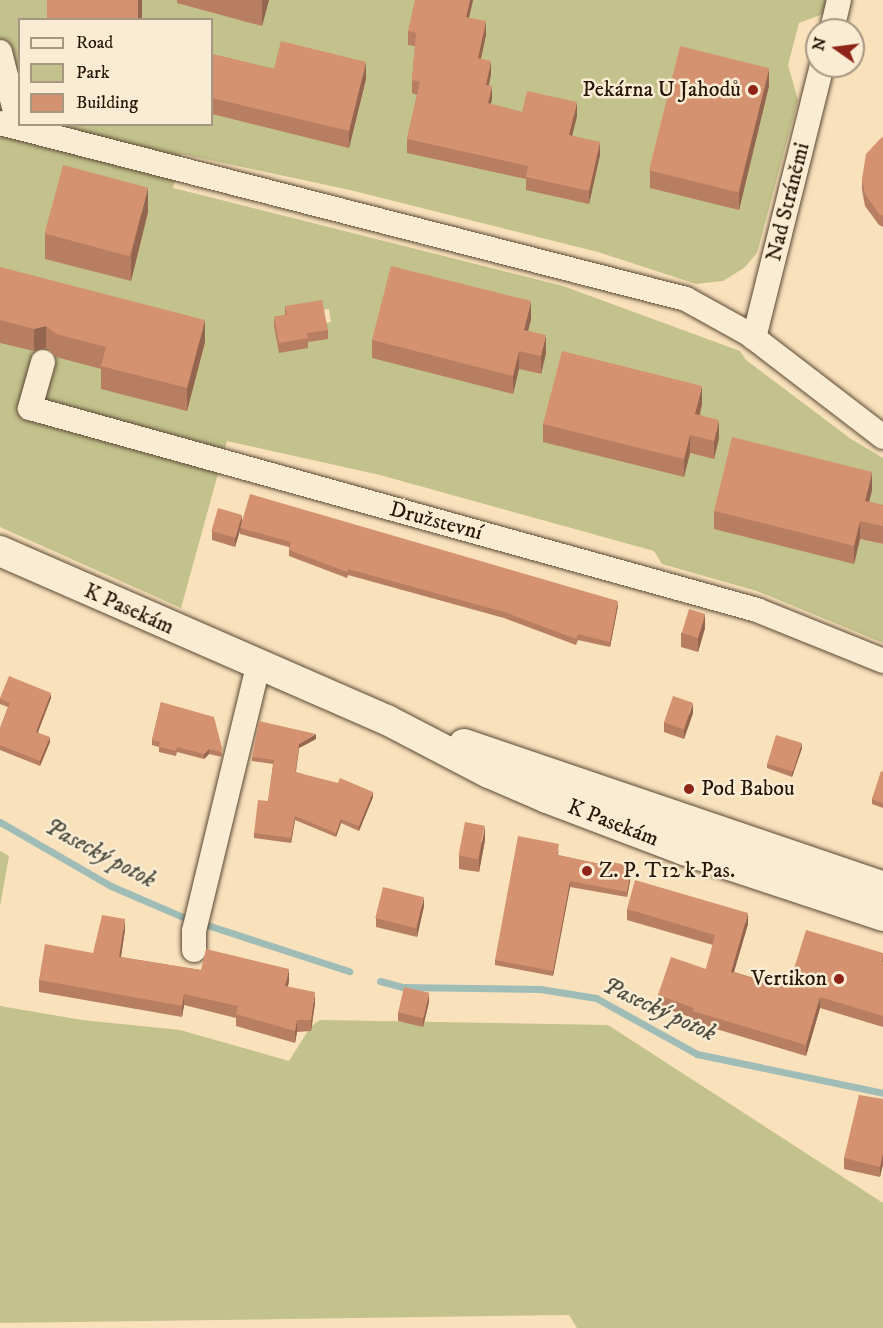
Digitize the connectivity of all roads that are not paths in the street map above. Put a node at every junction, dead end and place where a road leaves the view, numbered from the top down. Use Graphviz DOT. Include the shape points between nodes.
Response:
graph roads {
  1 [pos="839,0"];
  2 [pos="835,18"];
  3 [pos="0,52"];
  4 [pos="819,78"];
  5 [pos="10,125"];
  6 [pos="754,338"];
  7 [pos="43,362"];
  8 [pos="883,437"];
  9 [pos="0,551"];
  10 [pos="883,661"];
  11 [pos="258,667"];
  12 [pos="387,720"];
  13 [pos="883,887"];
  14 [pos="883,916"];
  15 [pos="194,950"];
  1 -- 2 [label="street"];
  3 -- 5 [label="street"];
  4 -- 6 [label="street, Nad Stráněmi"];
  5 -- 6 [label="street" via="686,299"];
  6 -- 8 [label="street"];
  7 -- 10 [label="street, Družstevní" via="30,408 746,607"];
  9 -- 11 [label="street, K Pasekám"];
  11 -- 12 [label="street, K Pasekám"];
  11 -- 15 [label="street" via="195,931"];
  12 -- 13 [label="street, K Pasekám"];
  12 -- 14 [label="street, K Pasekám" via="489,773 586,813"];
}
